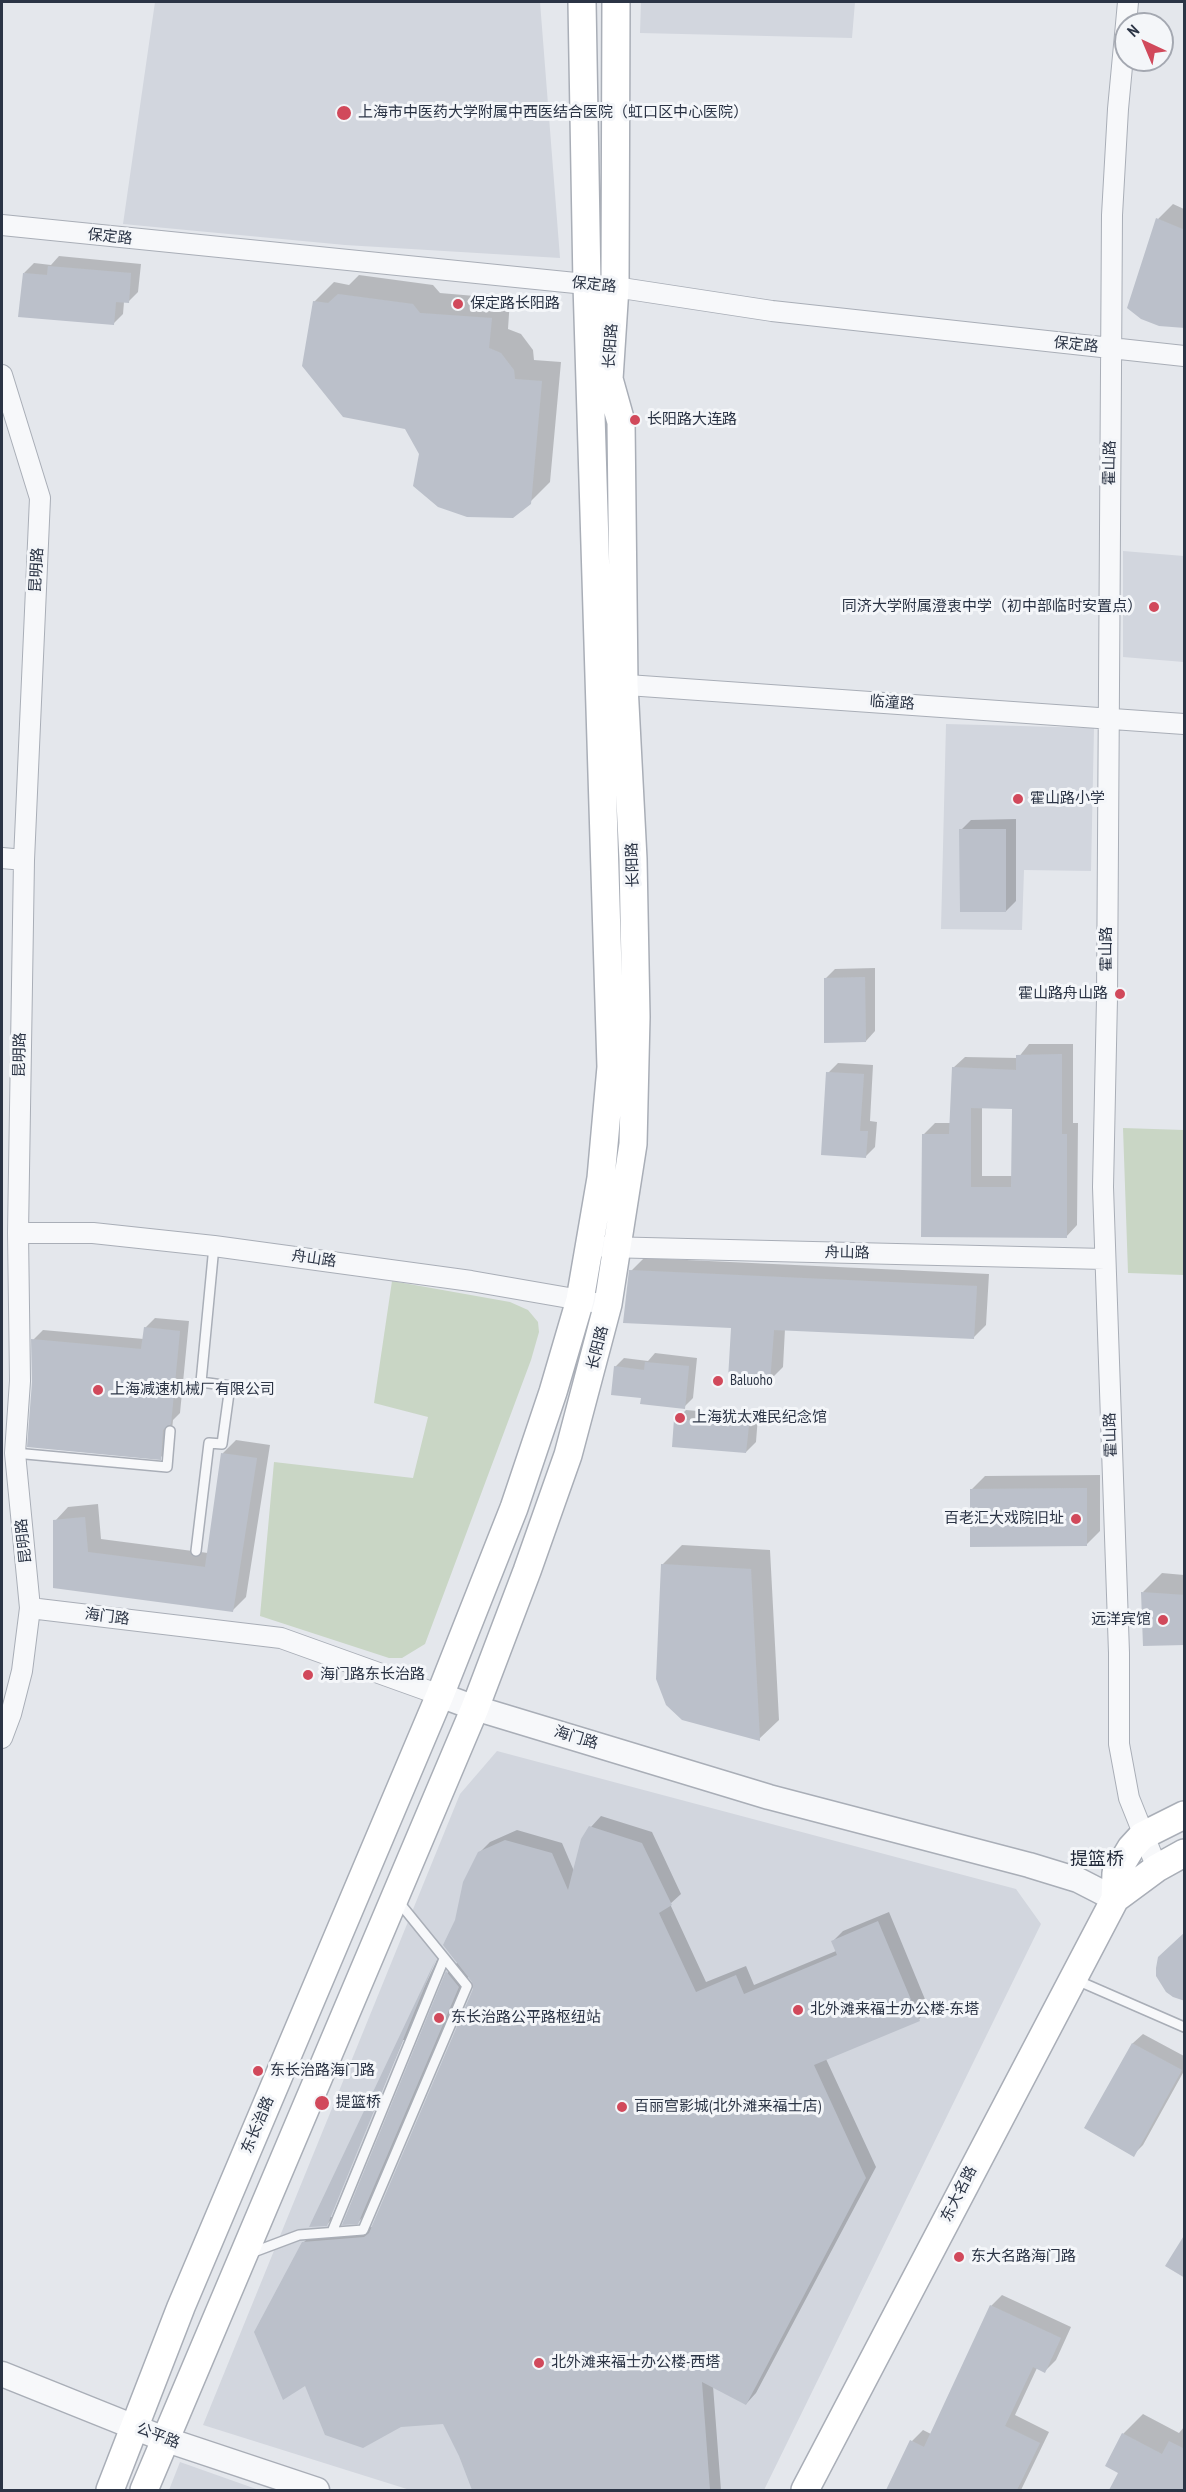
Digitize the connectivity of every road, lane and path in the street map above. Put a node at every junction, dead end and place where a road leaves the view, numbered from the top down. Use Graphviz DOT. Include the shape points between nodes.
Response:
graph roads {
  1 [pos="582,2"];
  2 [pos="616,2"];
  3 [pos="1121,72"];
  4 [pos="2,225"];
  5 [pos="587,284"];
  6 [pos="615,287"];
  7 [pos="1112,349"];
  8 [pos="1185,356"];
  9 [pos="2,375"];
  10 [pos="611,684"];
  11 [pos="1107,718"];
  12 [pos="1185,723"];
  13 [pos="2,858"];
  14 [pos="24,860"];
  15 [pos="18,1233"];
  16 [pos="214,1246"];
  17 [pos="589,1246"];
  18 [pos="617,1248"];
  19 [pos="1105,1259"];
  20 [pos="10,1280"];
  21 [pos="580,1300"];
  22 [pos="608,1304"];
  23 [pos="170,1431"];
  24 [pos="15,1453"];
  25 [pos="196,1551"];
  26 [pos="30,1608"];
  27 [pos="440,1695"];
  28 [pos="475,1708"];
  29 [pos="2,1738"];
  30 [pos="1185,1815"];
  31 [pos="1142,1836"];
  32 [pos="1185,1853"];
  33 [pos="1157,1868"];
  34 [pos="394,1897"];
  35 [pos="1115,1899"];
  36 [pos="444,1959"];
  37 [pos="1072,1978"];
  38 [pos="1185,2027"];
  39 [pos="332,2232"];
  40 [pos="242,2256"];
  41 [pos="2,2374"];
  42 [pos="135,2427"];
  43 [pos="164,2439"];
  44 [pos="110,2490"];
  45 [pos="144,2490"];
  46 [pos="317,2490"];
  47 [pos="805,2490"];
  1 -- 5 [label="main road, 长阳路"];
  2 -- 6 [label="main road, 长阳路"];
  3 -- 7 [label="street, 霍山路" via="1112,215"];
  4 -- 5 [label="street, 保定路"];
  5 -- 6 [label="street, 保定路"];
  5 -- 10 [label="main road, 长阳路"];
  6 -- 7 [label="street, 保定路" via="772,311"];
  6 -- 10 [label="main road, 长阳路" via="609,379 621,422"];
  7 -- 8 [label="street, 保定路"];
  7 -- 11 [label="street, 霍山路"];
  9 -- 14 [label="street, 昆明路" via="40,498"];
  10 -- 11 [label="street, 临潼路"];
  10 -- 17 [label="main road, 长阳路" via="611,1067 601,1178"];
  10 -- 18 [label="main road, 长阳路" via="633,859 636,1017 633,1144"];
  11 -- 12 [label="street, 临潼路"];
  11 -- 19 [label="street, 霍山路"];
  13 -- 14 [label="street"];
  14 -- 15 [label="street, 昆明路"];
  15 -- 16 [label="street, 舟山路" via="93,1233"];
  15 -- 20 [label="street, 昆明路"];
  16 -- 21 [label="street, 舟山路"];
  16 -- 25 [label="lane" via="201,1382 230,1386 222,1444 209,1443"];
  17 -- 18 [label="street, 舟山路"];
  17 -- 21 [label="main road, 长阳路"];
  18 -- 19 [label="street, 舟山路"];
  18 -- 22 [label="main road, 长阳路"];
  19 -- 31 [label="street, 霍山路" via="1119,1744 1129,1798"];
  20 -- 24 [label="street, 昆明路" via="20,1381"];
  21 -- 22 [label="street, 舟山路"];
  21 -- 27 [label="main road, 长阳路" via="514,1508"];
  22 -- 28 [label="main road, 长阳路" via="568,1455"];
  23 -- 24 [label="lane" via="167,1467"];
  24 -- 26 [label="street, 昆明路"];
  26 -- 27 [label="street, 海门路" via="281,1638"];
  26 -- 29 [label="street, 昆明路" via="22,1671"];
  27 -- 28 [label="street, 海门路"];
  27 -- 42 [label="main road, 东长治路" via="181,2307"];
  28 -- 34 [label="main road"];
  28 -- 35 [label="street, 海门路" via="769,1797 1029,1864"];
  30 -- 31 [label="main road, 东大名路"];
  31 -- 33 [label="street, 霍山路"];
  31 -- 35 [label="main road, 东大名路" via="1116,1873"];
  32 -- 33 [label="main road, 东大名路"];
  33 -- 35 [label="main road, 东大名路"];
  34 -- 36 [label="lane"];
  34 -- 40 [label="main road"];
  35 -- 37 [label="main road, 东大名路"];
  36 -- 39 [label="lane"];
  36 -- 39 [label="lane" via="467,1986 363,2230"];
  37 -- 38 [label="lane"];
  37 -- 47 [label="main road, 东大名路"];
  39 -- 40 [label="lane" via="299,2235"];
  40 -- 43 [label="main road"];
  41 -- 42 [label="street, 公平路"];
  42 -- 43 [label="street, 公平路"];
  42 -- 44 [label="main road, 东长治路"];
  43 -- 45 [label="main road"];
  43 -- 46 [label="street, 公平路"];
}
